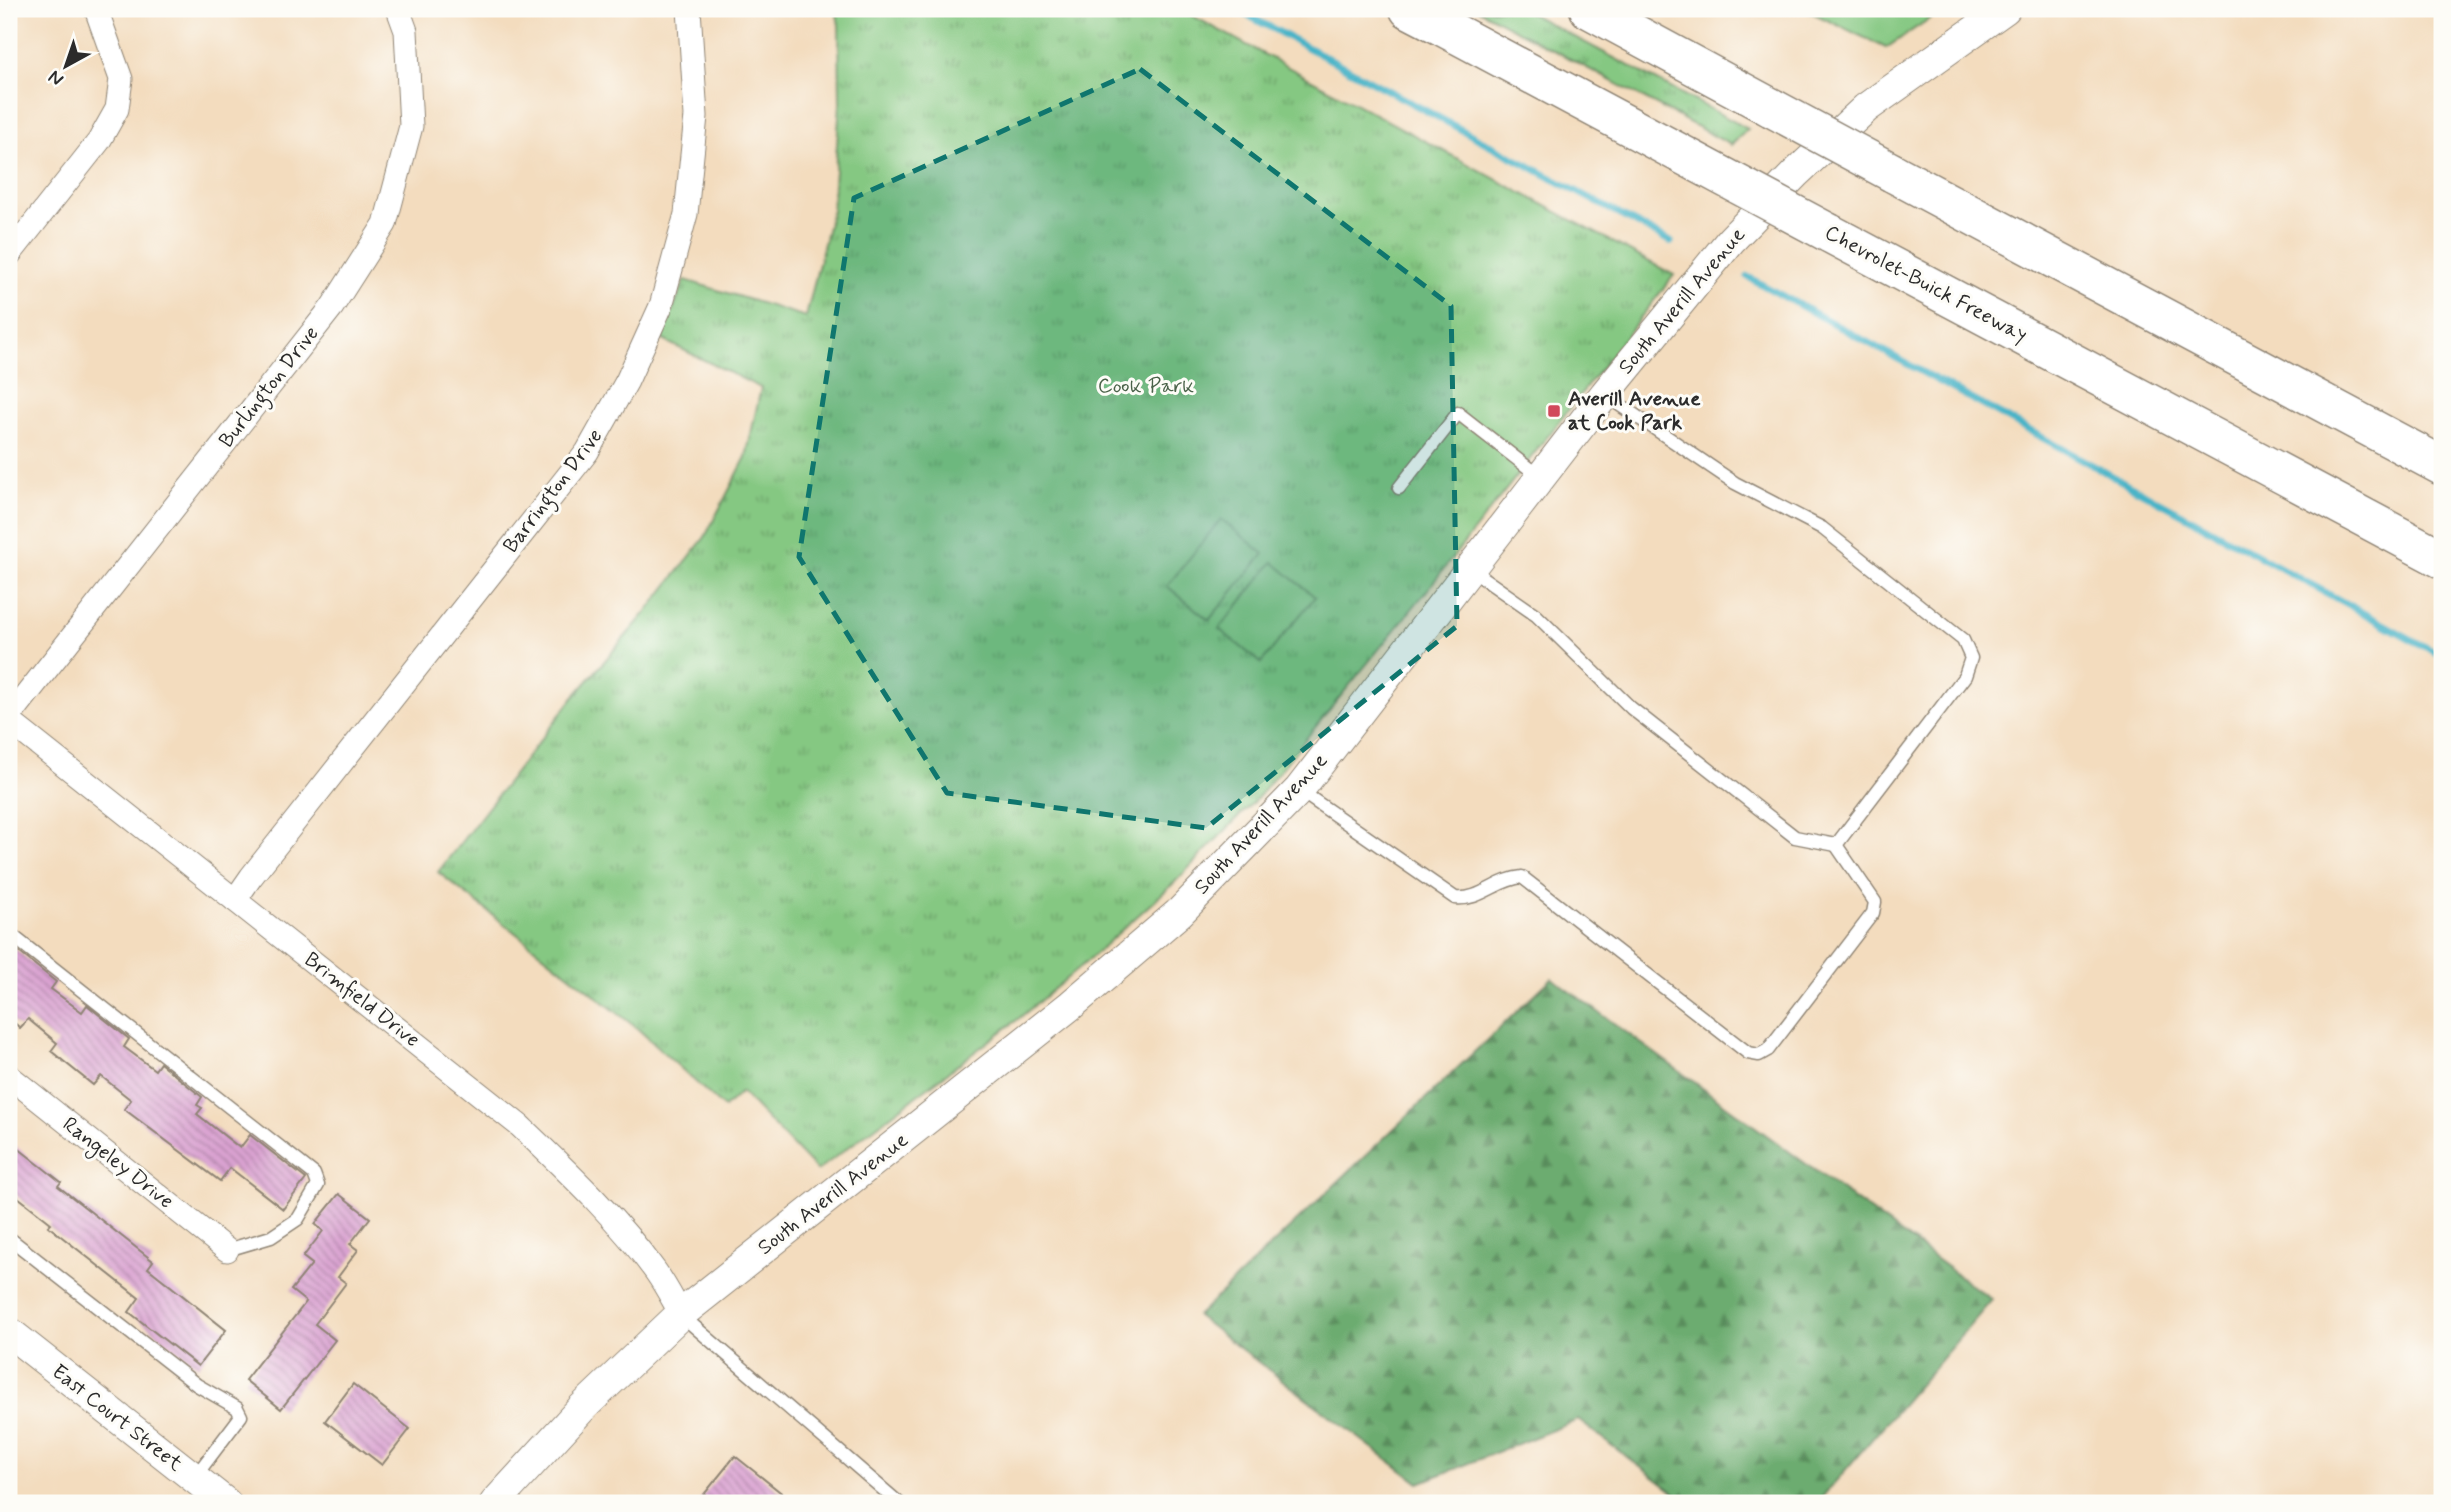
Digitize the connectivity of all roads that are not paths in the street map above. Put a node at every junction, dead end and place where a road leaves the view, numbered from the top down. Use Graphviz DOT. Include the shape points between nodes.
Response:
graph roads {
  1 [pos="96,9"];
  2 [pos="398,9"];
  3 [pos="689,9"];
  4 [pos="1589,9"];
  5 [pos="1601,9"];
  6 [pos="2005,9"];
  7 [pos="1422,15"];
  8 [pos="1670,52"];
  9 [pos="9,255"];
  10 [pos="1605,394"];
  11 [pos="2442,466"];
  12 [pos="1541,478"];
  13 [pos="1399,488"];
  14 [pos="2442,559"];
  15 [pos="1470,569"];
  16 [pos="9,719"];
  17 [pos="1299,790"];
  18 [pos="1836,845"];
  19 [pos="235,900"];
  20 [pos="9,933"];
  21 [pos="9,1076"];
  22 [pos="9,1238"];
  23 [pos="227,1250"];
  24 [pos="681,1314"];
  25 [pos="9,1332"];
  26 [pos="194,1478"];
  27 [pos="226,1503"];
  28 [pos="495,1503"];
  29 [pos="899,1503"];
  1 -- 9 [label="street" via="121,79 117,109 99,141"];
  2 -- 16 [label="street, Burlington Drive" via="406,31 411,126 385,224 332,307"];
  3 -- 19 [label="street, Barrington Drive" via="696,116 686,214 661,306 627,381 587,452"];
  4 -- 8 [label="highway"];
  5 -- 8 [label="highway"];
  6 -- 10 [label="street, South Averill Avenue" via="1866,108 1795,174 1731,240"];
  7 -- 14 [label="highway, Chevrolet-Buick Freeway, bridge"];
  8 -- 11 [label="highway, bridge"];
  10 -- 12 [label="street, South Averill Avenue"];
  10 -- 18 [label="lane" via="1735,483 1822,528 1963,640 1971,658 1965,676"];
  12 -- 13 [label="lane" via="1458,413"];
  12 -- 15 [label="street, South Averill Avenue"];
  15 -- 17 [label="street, South Averill Avenue"];
  15 -- 18 [label="lane" via="1536,615 1631,708 1795,836"];
  16 -- 19 [label="street, Brimfield Drive"];
  17 -- 18 [label="lane" via="1455,898 1469,900 1509,878 1522,877 1748,1053 1759,1055 1768,1050 1873,913 1875,902"];
  17 -- 24 [label="street, South Averill Avenue" via="1180,912 1071,1005"];
  19 -- 24 [label="street, Brimfield Drive" via="520,1126 623,1230"];
  20 -- 23 [label="lane" via="314,1174 318,1185 298,1219 271,1237"];
  21 -- 23 [label="street, Rangeley Drive"];
  22 -- 26 [label="lane" via="198,1385 237,1408 241,1416"];
  24 -- 28 [label="street, South Averill Avenue" via="582,1408"];
  24 -- 29 [label="lane"];
  25 -- 26 [label="street, East Court Street"];
  26 -- 27 [label="street, East Court Street"];
}
